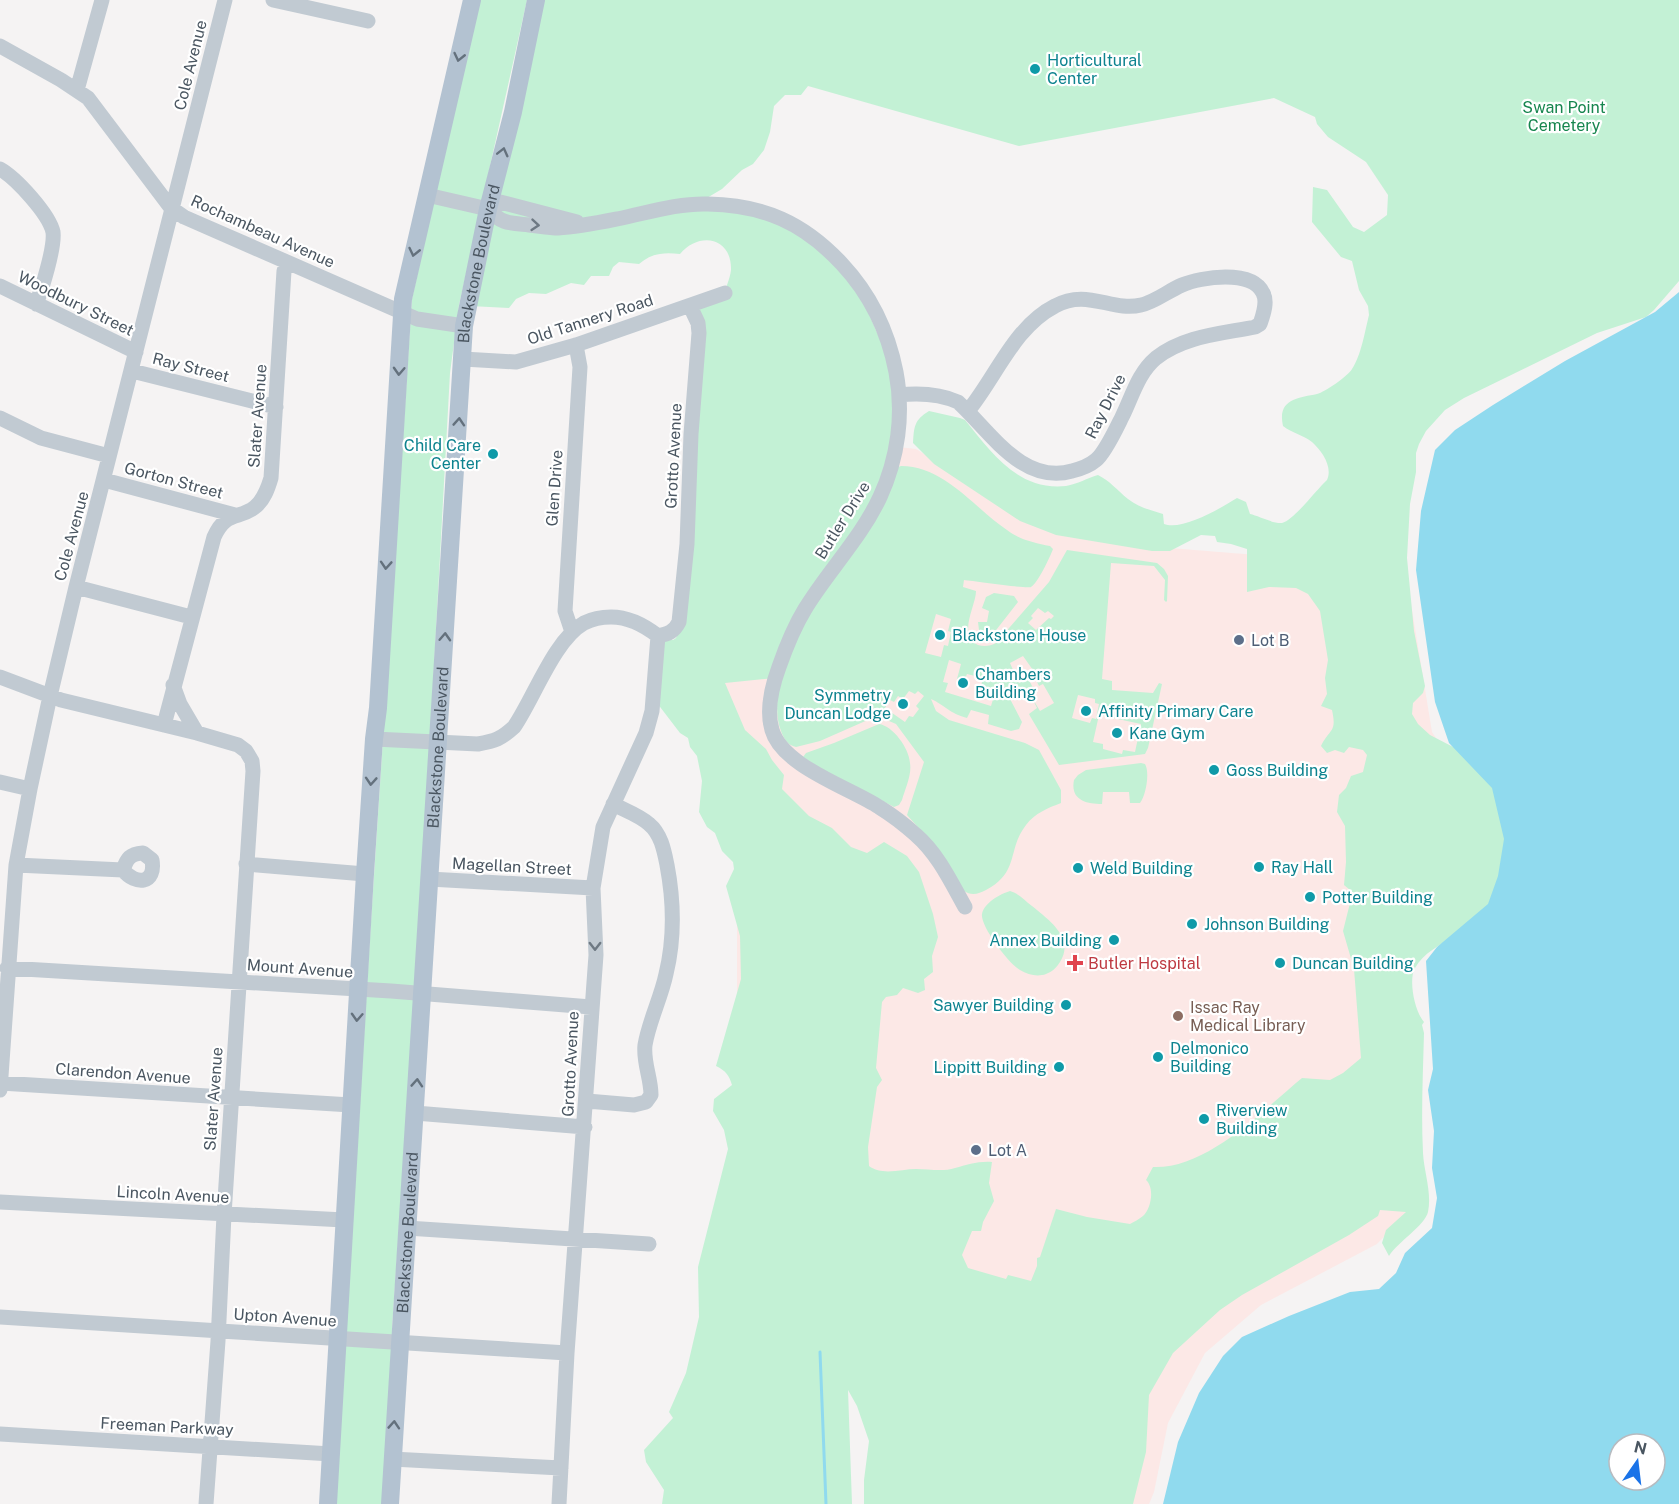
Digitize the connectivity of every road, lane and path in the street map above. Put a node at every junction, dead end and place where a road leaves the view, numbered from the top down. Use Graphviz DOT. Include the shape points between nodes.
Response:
graph roads {
  1 [pos="102,0"];
  2 [pos="225,0"];
  3 [pos="273,0"];
  4 [pos="472,0"];
  5 [pos="536,0"];
  6 [pos="368,21"];
  7 [pos="0,46"];
  8 [pos="77,90"];
  9 [pos="0,169"];
  10 [pos="427,195"];
  11 [pos="171,208"];
  12 [pos="488,209"];
  13 [pos="287,262"];
  14 [pos="0,286"];
  15 [pos="725,293"];
  16 [pos="36,303"];
  17 [pos="690,306"];
  18 [pos="402,312"];
  19 [pos="464,326"];
  20 [pos="576,345"];
  21 [pos="136,352"];
  22 [pos="463,359"];
  23 [pos="132,371"];
  24 [pos="899,395"];
  25 [pos="276,407"];
  26 [pos="968,411"];
  27 [pos="0,418"];
  28 [pos="109,456"];
  29 [pos="104,480"];
  30 [pos="235,515"];
  31 [pos="76,587"];
  32 [pos="191,617"];
  33 [pos="572,632"];
  34 [pos="658,636"];
  35 [pos="0,677"];
  36 [pos="173,685"];
  37 [pos="50,696"];
  38 [pos="164,725"];
  39 [pos="197,733"];
  40 [pos="374,739"];
  41 [pos="438,742"];
  42 [pos="0,782"];
  43 [pos="30,789"];
  44 [pos="613,804"];
  45 [pos="246,864"];
  46 [pos="16,865"];
  47 [pos="123,870"];
  48 [pos="365,874"];
  49 [pos="429,879"];
  50 [pos="593,888"];
  51 [pos="965,907"];
  52 [pos="6,911"];
  53 [pos="7,968"];
  54 [pos="240,982"];
  55 [pos="358,990"];
  56 [pos="423,993"];
  57 [pos="591,1007"];
  58 [pos="0,1070"];
  59 [pos="0,1083"];
  60 [pos="0,1090"];
  61 [pos="231,1097"];
  62 [pos="587,1101"];
  63 [pos="351,1105"];
  64 [pos="415,1113"];
  65 [pos="585,1126"];
  66 [pos="0,1202"];
  67 [pos="224,1215"];
  68 [pos="344,1220"];
  69 [pos="407,1228"];
  70 [pos="576,1238"];
  71 [pos="649,1244"];
  72 [pos="0,1317"];
  73 [pos="219,1331"];
  74 [pos="339,1339"];
  75 [pos="400,1342"];
  76 [pos="567,1353"];
  77 [pos="0,1434"];
  78 [pos="210,1447"];
  79 [pos="331,1454"];
  80 [pos="392,1459"];
  81 [pos="561,1468"];
  82 [pos="206,1504"];
  83 [pos="328,1504"];
  84 [pos="390,1504"];
  85 [pos="559,1504"];
  1 -- 8 [label="street"];
  2 -- 11 [label="street, Cole Avenue"];
  3 -- 6 [label="street"];
  4 -- 10 [label="main road, one-way"];
  12 -- 5 [label="main road, Blackstone Boulevard, one-way"];
  7 -- 8 [label="street, Rochambeau Avenue"];
  8 -- 11 [label="street, Rochambeau Avenue" via="101,114"];
  9 -- 16 [label="street" via="26,190 53,233"];
  10 -- 12 [label="street, Butler Drive"];
  10 -- 18 [label="main road, one-way"];
  11 -- 13 [label="street, Rochambeau Avenue" via="196,223"];
  11 -- 21 [label="street, Cole Avenue"];
  12 -- 19 [label="main road, Blackstone Boulevard"];
  12 -- 24 [label="street, Butler Drive" via="500,202 587,224 706,204 746,207 790,221 836,257 870,300 894,359"];
  13 -- 18 [label="street, Rochambeau Avenue"];
  13 -- 25 [label="street, Slater Avenue"];
  14 -- 16 [label="street, Woodbury Street"];
  15 -- 17 [label="street, Old Tannery Road"];
  16 -- 21 [label="street, Woodbury Street"];
  17 -- 20 [label="street, Old Tannery Road"];
  17 -- 34 [label="street, Grotto Avenue" via="699,333 681,610 675,629"];
  18 -- 19 [label="street, Rochambeau Avenue" via="417,319"];
  18 -- 40 [label="main road, one-way"];
  19 -- 22 [label="main road, Blackstone Boulevard"];
  20 -- 22 [label="street, Old Tannery Road" via="516,362"];
  20 -- 33 [label="street, Glen Drive" via="580,366 565,611"];
  21 -- 23 [label="street, Cole Avenue"];
  41 -- 22 [label="main road, Blackstone Boulevard, one-way"];
  23 -- 25 [label="street, Ray Street"];
  23 -- 28 [label="street, Cole Avenue"];
  24 -- 26 [label="street, Ray Drive" via="951,399"];
  24 -- 51 [label="street, Butler Drive" via="897,444 885,484 870,514 794,628 771,692 770,722 772,733 791,756 815,774 879,807 916,835 932,851"];
  25 -- 30 [label="street, Slater Avenue" via="267,489 254,509"];
  26 -- 26 [label="street, Ray Drive" via="1021,334 1040,315 1062,302 1090,298 1140,305 1183,284 1224,276 1244,279 1263,292 1260,324 1193,339 1154,359 1139,377 1098,459 1083,468 1059,475 1029,468"];
  27 -- 28 [label="street" via="41,438"];
  28 -- 29 [label="street, Cole Avenue"];
  29 -- 30 [label="street, Gorton Street"];
  29 -- 31 [label="street, Cole Avenue"];
  30 -- 32 [label="street, Slater Avenue" via="214,537"];
  31 -- 32 [label="street"];
  31 -- 37 [label="street, Cole Avenue"];
  32 -- 36 [label="street, Slater Avenue"];
  33 -- 34 [label="street" via="585,622 621,617 644,625"];
  33 -- 41 [label="street" via="561,644 522,715 503,738 478,744"];
  34 -- 44 [label="street, Grotto Avenue" via="652,711"];
  35 -- 37 [label="street"];
  36 -- 38 [label="street, Slater Avenue"];
  36 -- 39 [label="street"];
  37 -- 38 [label="street"];
  37 -- 43 [label="street, Cole Avenue"];
  38 -- 39 [label="street, Slater Avenue"];
  39 -- 45 [label="street, Slater Avenue" via="238,745 252,761"];
  40 -- 41 [label="street"];
  40 -- 48 [label="main road, one-way"];
  41 -- 49 [label="main road, Blackstone Boulevard"];
  42 -- 43 [label="street"];
  43 -- 46 [label="street, Cole Avenue"];
  44 -- 50 [label="street, Grotto Avenue" via="603,827"];
  44 -- 62 [label="street" via="649,824 658,834 671,885 673,935 644,1056 651,1095 646,1102 634,1105"];
  45 -- 48 [label="street"];
  45 -- 54 [label="street, Slater Avenue"];
  46 -- 47 [label="street"];
  46 -- 52 [label="street, Cole Avenue"];
  48 -- 55 [label="main road"];
  49 -- 50 [label="street, Magellan Street"];
  49 -- 56 [label="main road, Blackstone Boulevard"];
  50 -- 57 [label="street, Grotto Avenue, one-way" via="596,955"];
  52 -- 53 [label="street, Cole Avenue"];
  53 -- 54 [label="street, Mount Avenue"];
  53 -- 58 [label="street, Cole Avenue"];
  54 -- 55 [label="street, Mount Avenue"];
  54 -- 61 [label="street, Slater Avenue"];
  55 -- 56 [label="street, Mount Avenue"];
  55 -- 63 [label="main road, one-way"];
  56 -- 57 [label="street, Mount Avenue"];
  64 -- 56 [label="main road, Blackstone Boulevard, one-way"];
  57 -- 62 [label="street, Grotto Avenue"];
  58 -- 59 [label="street, Cole Avenue"];
  59 -- 60 [label="street, Cole Avenue"];
  59 -- 61 [label="street, Clarendon Avenue"];
  61 -- 63 [label="street, Clarendon Avenue"];
  61 -- 67 [label="street, Slater Avenue"];
  62 -- 65 [label="street, Grotto Avenue"];
  63 -- 68 [label="main road"];
  64 -- 65 [label="street"];
  64 -- 69 [label="main road, Blackstone Boulevard"];
  65 -- 70 [label="street, Grotto Avenue"];
  66 -- 67 [label="street, Lincoln Avenue"];
  67 -- 68 [label="street, Lincoln Avenue"];
  67 -- 73 [label="street, Slater Avenue"];
  68 -- 74 [label="main road"];
  69 -- 70 [label="street"];
  69 -- 75 [label="main road, Blackstone Boulevard"];
  70 -- 71 [label="street"];
  70 -- 76 [label="street, Grotto Avenue"];
  72 -- 73 [label="street, Upton Avenue"];
  73 -- 74 [label="street, Upton Avenue"];
  73 -- 78 [label="street, Slater Avenue"];
  74 -- 75 [label="street, Upton Avenue"];
  74 -- 79 [label="main road"];
  75 -- 76 [label="street, Upton Avenue"];
  80 -- 75 [label="main road, Blackstone Boulevard, one-way"];
  76 -- 81 [label="street, Grotto Avenue"];
  77 -- 78 [label="street, Freeman Parkway"];
  78 -- 79 [label="street, Freeman Parkway"];
  78 -- 82 [label="street, Slater Avenue"];
  79 -- 83 [label="main road"];
  80 -- 81 [label="street"];
  80 -- 84 [label="main road, Blackstone Boulevard"];
  81 -- 85 [label="street, Grotto Avenue"];
}
